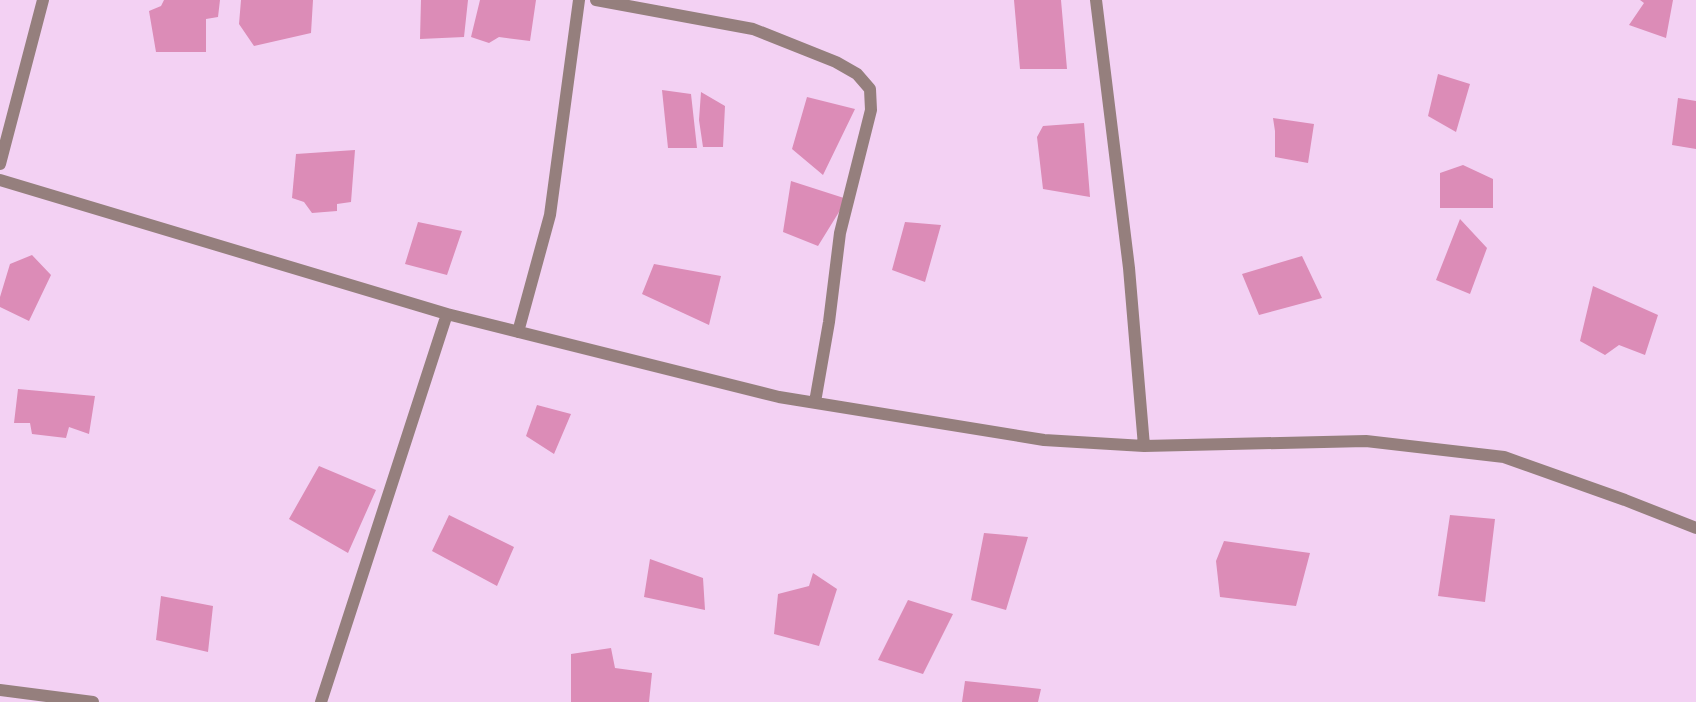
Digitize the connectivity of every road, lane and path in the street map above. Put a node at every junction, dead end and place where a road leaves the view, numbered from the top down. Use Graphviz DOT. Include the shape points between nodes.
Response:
graph roads {
  1 [pos="43,0"];
  2 [pos="578,0"];
  3 [pos="596,0"];
  4 [pos="1096,0"];
  5 [pos="0,164"];
  6 [pos="0,180"];
  7 [pos="447,314"];
  8 [pos="518,332"];
  9 [pos="815,402"];
  10 [pos="1144,446"];
  11 [pos="1696,528"];
  12 [pos="0,690"];
  13 [pos="93,702"];
  14 [pos="321,702"];
  1 -- 5 [label="street"];
  2 -- 8 [label="street" via="550,215"];
  3 -- 9 [label="street" via="753,29 836,62 857,74 870,90 871,110 840,232"];
  4 -- 10 [label="street" via="1129,268"];
  6 -- 7 [label="street"];
  7 -- 8 [label="street"];
  7 -- 14 [label="street"];
  8 -- 9 [label="street" via="779,397"];
  9 -- 10 [label="street" via="1044,440"];
  10 -- 11 [label="street" via="1366,441 1504,457"];
  12 -- 13 [label="street"];
}
